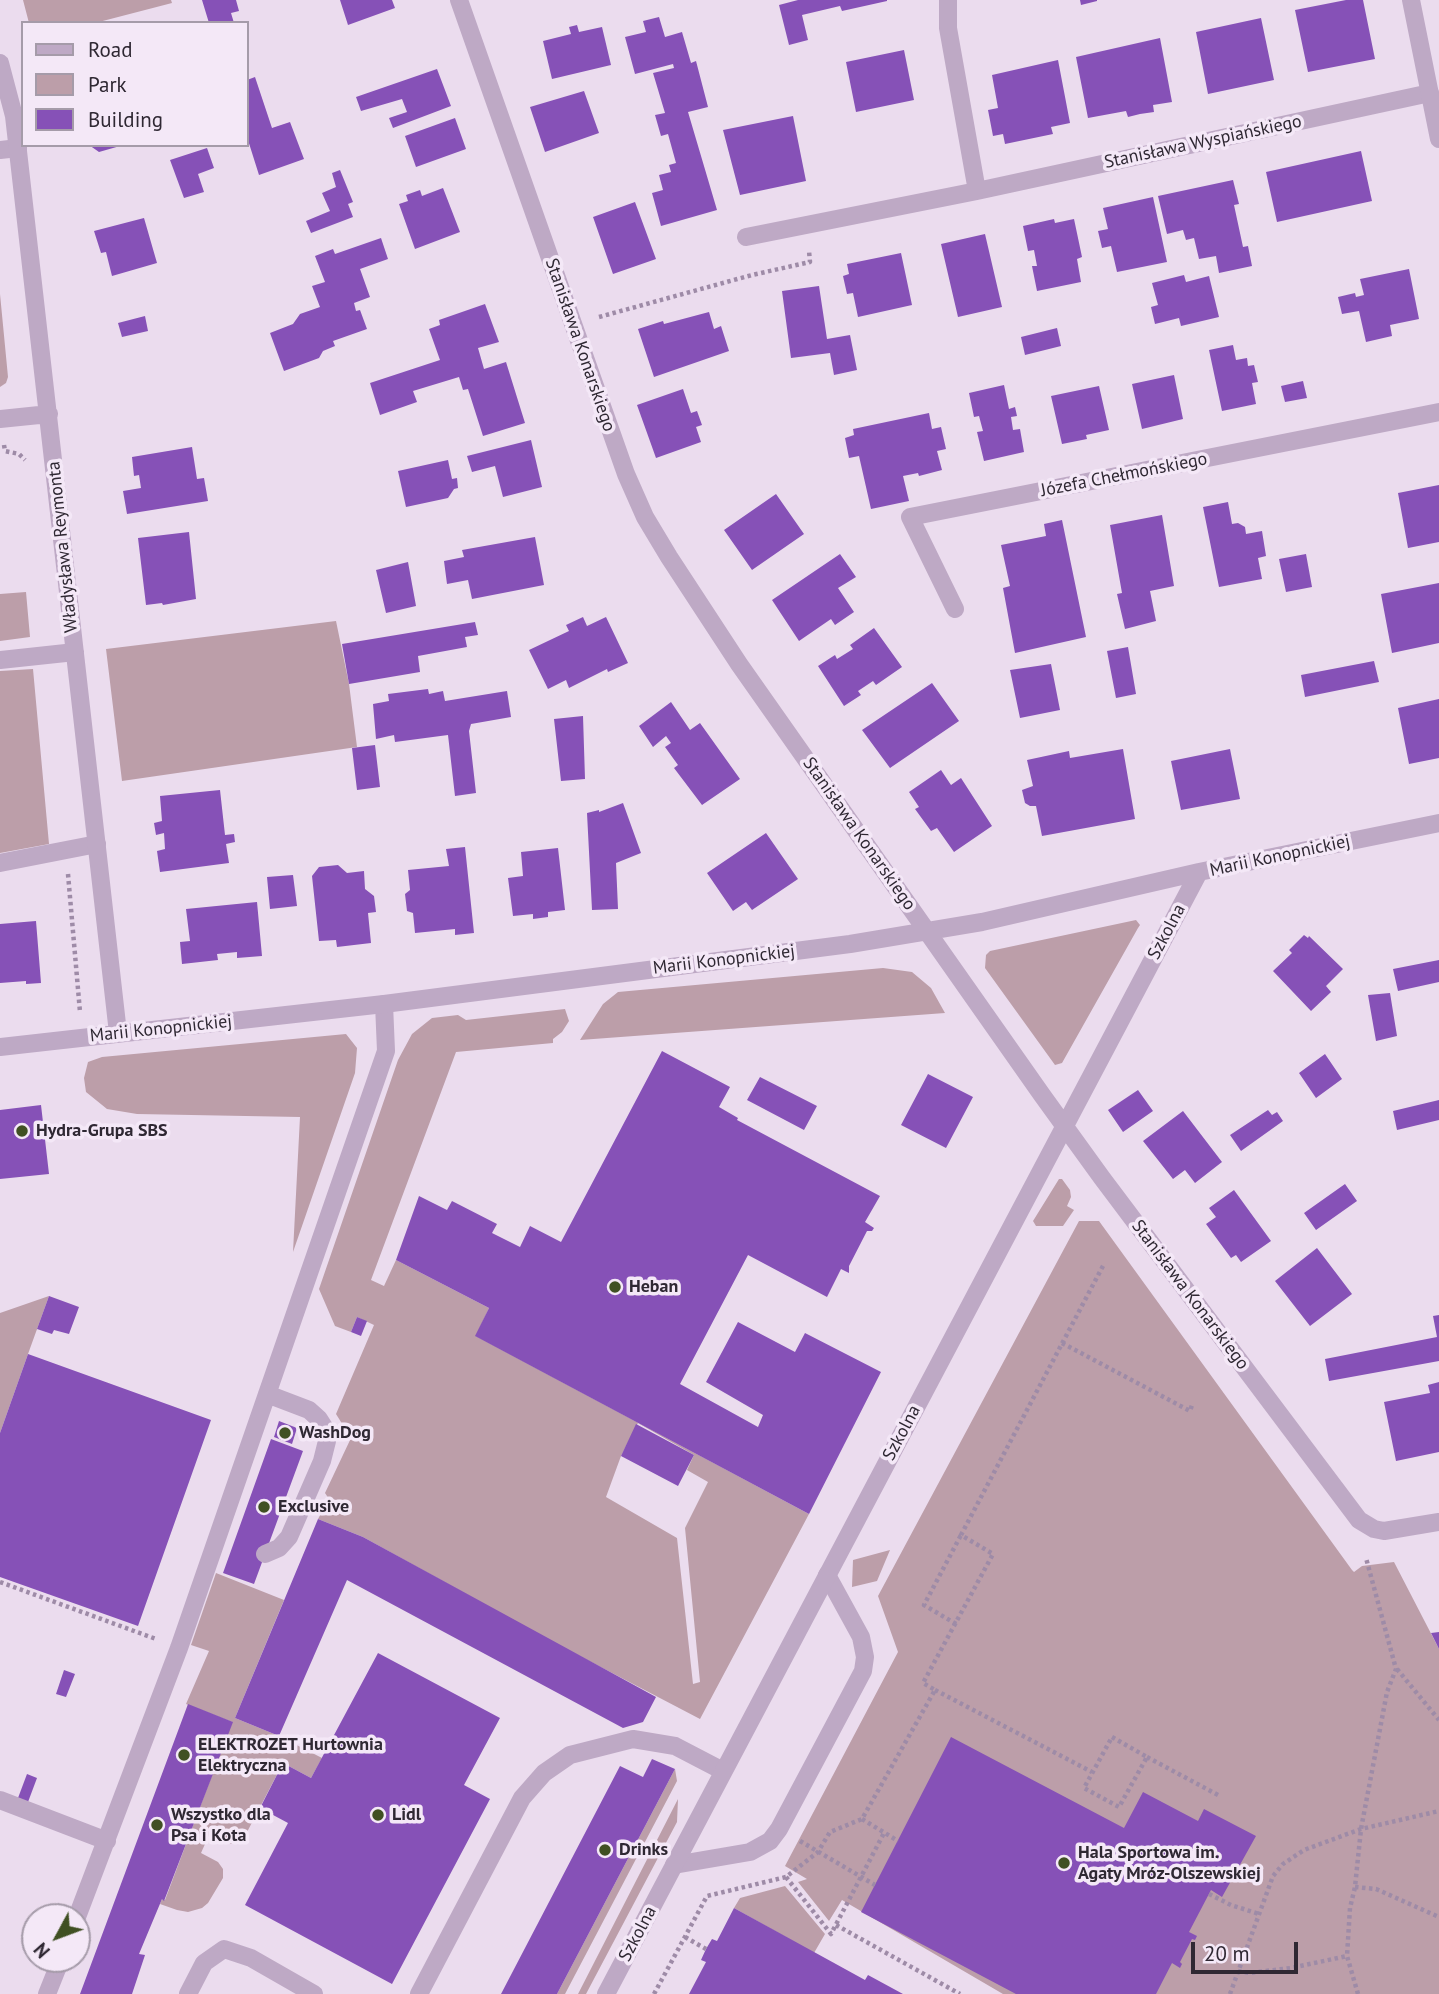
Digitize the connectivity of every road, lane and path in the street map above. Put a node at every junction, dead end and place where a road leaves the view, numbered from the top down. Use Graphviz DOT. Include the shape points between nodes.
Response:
graph roads {
  1 [pos="459,0"];
  2 [pos="948,0"];
  3 [pos="1411,0"];
  4 [pos="0,63"];
  5 [pos="1430,93"];
  6 [pos="1439,139"];
  7 [pos="9,149"];
  8 [pos="977,191"];
  9 [pos="805,225"];
  10 [pos="746,237"];
  11 [pos="598,317"];
  12 [pos="1439,412"];
  13 [pos="49,414"];
  14 [pos="0,419"];
  15 [pos="955,610"];
  16 [pos="75,652"];
  17 [pos="0,660"];
  18 [pos="1439,823"];
  19 [pos="97,844"];
  20 [pos="0,863"];
  21 [pos="1199,872"];
  22 [pos="926,931"];
  23 [pos="384,1004"];
  24 [pos="118,1033"];
  25 [pos="0,1047"];
  26 [pos="1065,1126"];
  27 [pos="1104,1264"];
  28 [pos="1062,1343"];
  29 [pos="267,1394"];
  30 [pos="1192,1405"];
  31 [pos="1439,1522"];
  32 [pos="961,1535"];
  33 [pos="265,1554"];
  34 [pos="1366,1558"];
  35 [pos="827,1575"];
  36 [pos="0,1582"];
  37 [pos="956,1624"];
  38 [pos="157,1640"];
  39 [pos="1396,1669"];
  40 [pos="935,1690"];
  41 [pos="1439,1720"];
  42 [pos="1147,1756"];
  43 [pos="723,1771"];
  44 [pos="1092,1772"];
  45 [pos="1218,1795"];
  46 [pos="0,1800"];
  47 [pos="1439,1811"];
  48 [pos="862,1819"];
  49 [pos="1361,1829"];
  50 [pos="884,1833"];
  51 [pos="798,1840"];
  52 [pos="898,1840"];
  53 [pos="107,1841"];
  54 [pos="818,1852"];
  55 [pos="674,1865"];
  56 [pos="786,1877"];
  57 [pos="861,1877"];
  58 [pos="876,1885"];
  59 [pos="1355,1887"];
  60 [pos="1209,1894"];
  61 [pos="83,1903"];
  62 [pos="1259,1914"];
  63 [pos="1439,1917"];
  64 [pos="836,1925"];
  65 [pos="685,1937"];
  66 [pos="706,1949"];
  67 [pos="1347,1956"];
  68 [pos="1238,1971"];
  69 [pos="55,1973"];
  70 [pos="47,1994"];
  71 [pos="188,1994"];
  72 [pos="314,1994"];
  73 [pos="419,1994"];
  74 [pos="606,1994"];
  75 [pos="654,1994"];
  76 [pos="960,1994"];
  77 [pos="1230,1994"];
  78 [pos="1358,1994"];
  1 -- 22 [label="street, Stanisława Konarskiego" via="621,461 645,517 739,664"];
  2 -- 8 [label="street" via="948,28"];
  3 -- 5 [label="street"];
  4 -- 7 [label="street, Władysława Reymonta" via="14,116"];
  5 -- 6 [label="street"];
  5 -- 8 [label="street, Stanisława Wyspiańskiego"];
  7 -- 13 [label="street, Władysława Reymonta"];
  8 -- 9 [label="street, Stanisława Wyspiańskiego"];
  9 -- 10 [label="street, Stanisława Wyspiańskiego"];
  9 -- 11 [label="path" via="810,262"];
  12 -- 15 [label="street, Józefa Chełmońskiego" via="910,517"];
  13 -- 14 [label="street"];
  13 -- 16 [label="street, Władysława Reymonta"];
  16 -- 17 [label="street"];
  16 -- 19 [label="street, Władysława Reymonta"];
  18 -- 21 [label="street, Marii Konopnickiej"];
  19 -- 20 [label="street"];
  19 -- 24 [label="street, Władysława Reymonta"];
  21 -- 22 [label="street, Marii Konopnickiej"];
  21 -- 26 [label="street, Szkolna"];
  22 -- 23 [label="street, Marii Konopnickiej"];
  22 -- 26 [label="street, Stanisława Konarskiego"];
  23 -- 24 [label="street, Marii Konopnickiej"];
  23 -- 29 [label="street" via="386,1051"];
  24 -- 25 [label="street, Marii Konopnickiej"];
  26 -- 31 [label="street, Stanisława Konarskiego" via="1359,1520 1384,1531"];
  26 -- 35 [label="street, Szkolna"];
  27 -- 28 [label="path"];
  28 -- 30 [label="path" via="1189,1411"];
  28 -- 32 [label="path"];
  29 -- 33 [label="street" via="309,1410 326,1430 327,1441 289,1537"];
  29 -- 53 [label="street" via="227,1538"];
  32 -- 37 [label="path" via="993,1555"];
  32 -- 37 [label="path" via="924,1605"];
  34 -- 39 [label="path"];
  35 -- 43 [label="street, Szkolna"];
  35 -- 55 [label="street" via="861,1637 863,1671 770,1841 750,1852"];
  36 -- 38 [label="path"];
  37 -- 40 [label="path" via="923,1683"];
  39 -- 41 [label="path"];
  39 -- 49 [label="path" via="1387,1692"];
  40 -- 44 [label="path"];
  40 -- 48 [label="path"];
  42 -- 44 [label="path" via="1112,1737"];
  42 -- 44 [label="path" via="1119,1807 1084,1788"];
  42 -- 45 [label="path"];
  43 -- 55 [label="street, Szkolna"];
  43 -- 73 [label="street" via="675,1746 633,1739 570,1755 544,1773 522,1798"];
  46 -- 53 [label="street"];
  47 -- 49 [label="path"];
  48 -- 50 [label="path"];
  48 -- 54 [label="path" via="830,1832"];
  49 -- 59 [label="path"];
  49 -- 62 [label="path" via="1304,1850 1283,1864 1273,1876"];
  50 -- 52 [label="path"];
  50 -- 57 [label="path"];
  51 -- 54 [label="path"];
  53 -- 61 [label="street"];
  54 -- 56 [label="path"];
  54 -- 57 [label="path"];
  55 -- 74 [label="street, Szkolna"];
  56 -- 64 [label="path" via="831,1934"];
  56 -- 65 [label="path" via="707,1896"];
  57 -- 58 [label="path"];
  57 -- 64 [label="path"];
  59 -- 63 [label="path" via="1376,1889"];
  59 -- 67 [label="path"];
  60 -- 62 [label="path"];
  62 -- 68 [label="path"];
  64 -- 76 [label="path"];
  65 -- 66 [label="path"];
  65 -- 75 [label="path"];
  67 -- 68 [label="path" via="1291,1968"];
  67 -- 78 [label="path"];
  68 -- 77 [label="path"];
  69 -- 70 [label="street"];
  71 -- 72 [label="street" via="204,1963 224,1949 251,1958"];
}
